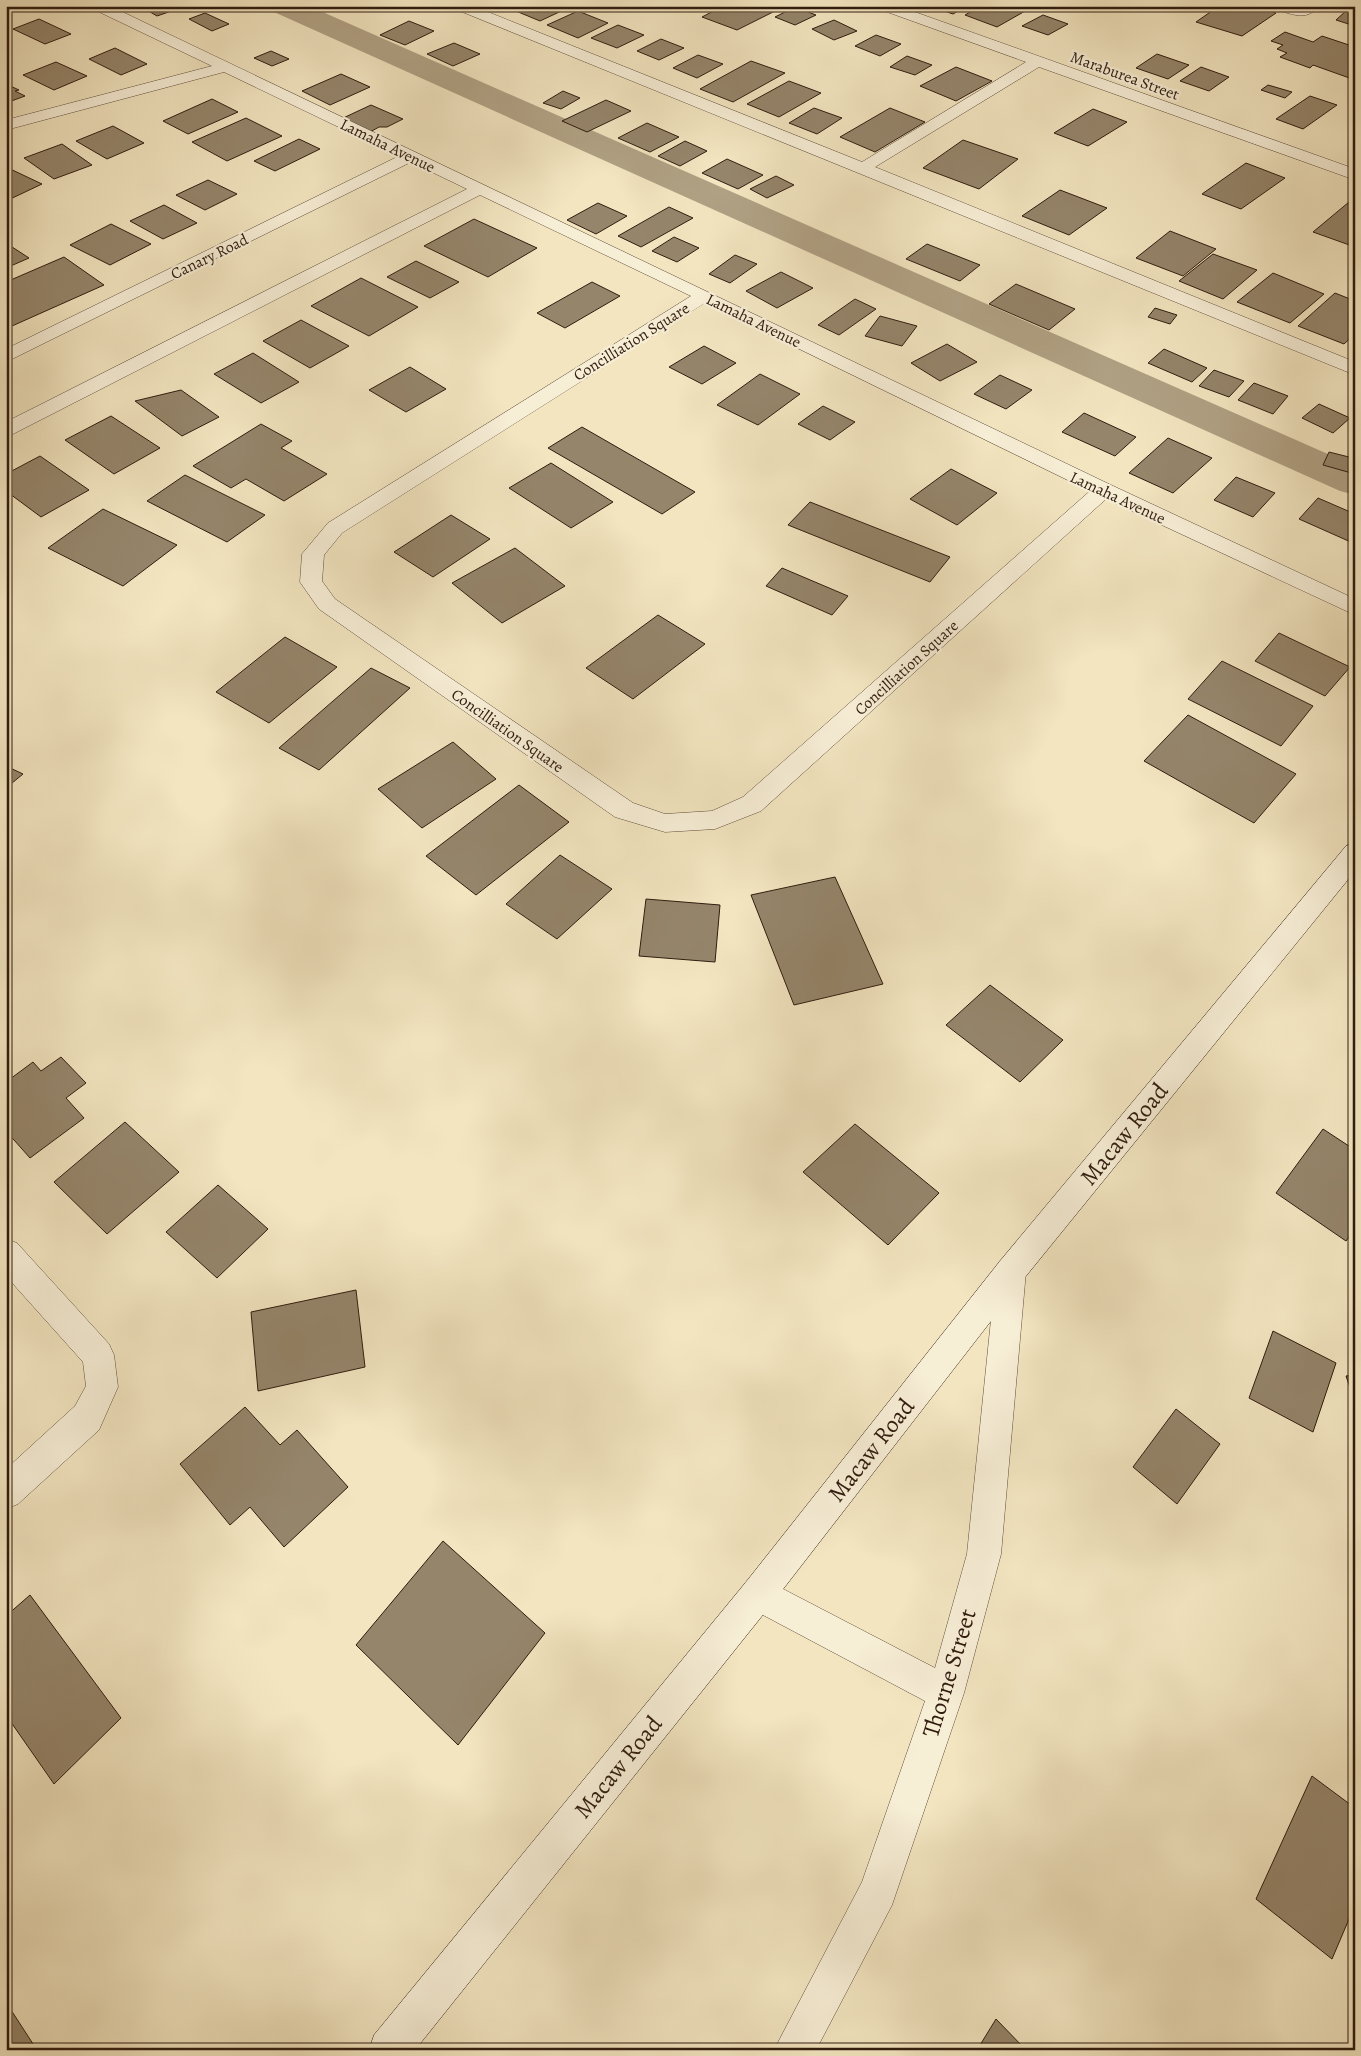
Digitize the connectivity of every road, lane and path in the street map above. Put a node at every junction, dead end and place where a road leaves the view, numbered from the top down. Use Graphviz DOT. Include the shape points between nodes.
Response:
graph roads {
  1 [pos="98,6"];
  2 [pos="460,6"];
  3 [pos="884,6"];
  4 [pos="1280,6"];
  5 [pos="1312,6"];
  6 [pos="1037,62"];
  7 [pos="225,67"];
  8 [pos="6,125"];
  9 [pos="411,156"];
  10 [pos="863,168"];
  11 [pos="1355,175"];
  12 [pos="480,189"];
  13 [pos="704,296"];
  14 [pos="6,356"];
  15 [pos="1355,369"];
  16 [pos="6,430"];
  17 [pos="1104,490"];
  18 [pos="1355,608"];
  19 [pos="1355,853"];
  20 [pos="6,1253"];
  21 [pos="1011,1271"];
  22 [pos="6,1492"];
  23 [pos="758,1594"];
  24 [pos="946,1693"];
  25 [pos="389,2050"];
  26 [pos="794,2050"];
  1 -- 7 [label="street, Lamaha Avenue"];
  2 -- 10 [label="street"];
  3 -- 6 [label="street, Maraburea Street"];
  4 -- 5 [label="street" via="1302,13"];
  6 -- 10 [label="street"];
  6 -- 11 [label="street, Maraburea Street"];
  7 -- 8 [label="street"];
  7 -- 9 [label="street, Lamaha Avenue"];
  9 -- 12 [label="street, Lamaha Avenue"];
  9 -- 14 [label="street, Canary Road"];
  10 -- 15 [label="street"];
  12 -- 13 [label="street, Lamaha Avenue"];
  12 -- 16 [label="street"];
  13 -- 17 [label="street, Lamaha Avenue"];
  13 -- 17 [label="street, Concilliation Square" via="336,528 313,554 311,582 327,604 624,810 665,823 715,820 752,804"];
  17 -- 18 [label="street, Lamaha Avenue"];
  19 -- 21 [label="street, Macaw Road"];
  20 -- 22 [label="street" via="98,1355 102,1388 87,1418"];
  21 -- 23 [label="street, Macaw Road"];
  21 -- 24 [label="street, Thorne Street" via="984,1554"];
  23 -- 24 [label="street"];
  23 -- 25 [label="street, Macaw Road"];
  24 -- 26 [label="street, Thorne Street" via="878,1891"];
}
